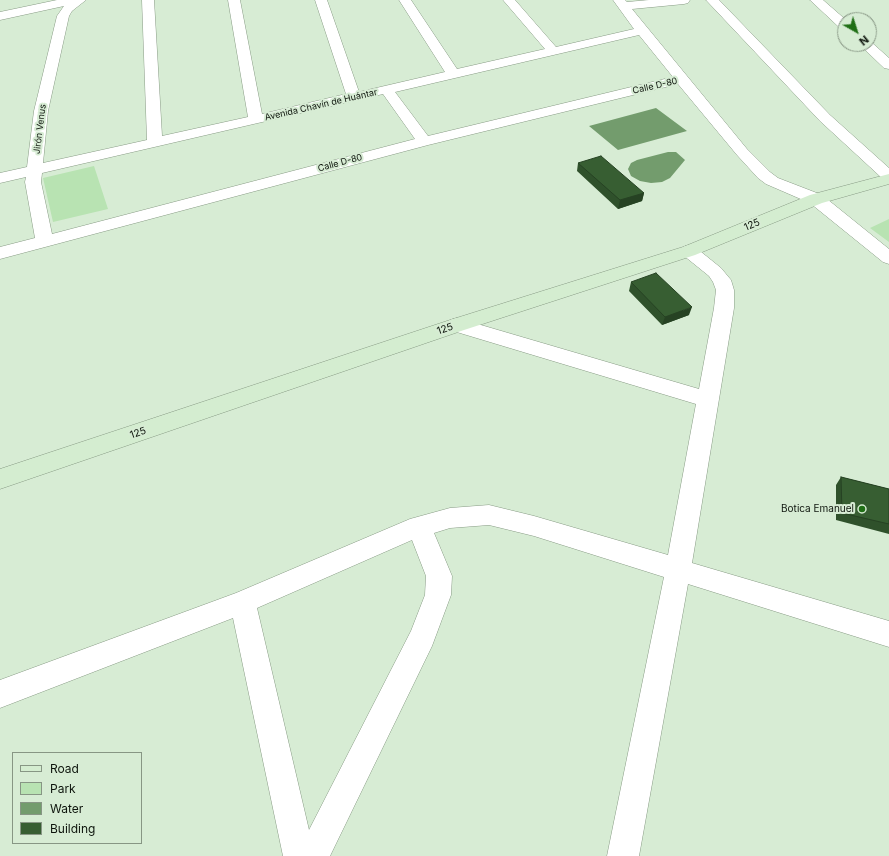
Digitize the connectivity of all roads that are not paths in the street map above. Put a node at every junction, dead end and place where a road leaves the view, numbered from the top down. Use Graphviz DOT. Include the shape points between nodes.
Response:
graph roads {
  1 [pos="73,0"];
  2 [pos="80,0"];
  3 [pos="148,0"];
  4 [pos="234,0"];
  5 [pos="321,0"];
  6 [pos="405,0"];
  7 [pos="509,0"];
  8 [pos="684,0"];
  9 [pos="712,0"];
  10 [pos="816,0"];
  11 [pos="0,3"];
  12 [pos="622,3"];
  13 [pos="2,16"];
  14 [pos="837,19"];
  15 [pos="642,31"];
  16 [pos="553,51"];
  17 [pos="874,52"];
  18 [pos="889,65"];
  19 [pos="454,75"];
  20 [pos="682,79"];
  21 [pos="387,90"];
  22 [pos="354,97"];
  23 [pos="256,119"];
  24 [pos="424,141"];
  25 [pos="155,142"];
  26 [pos="36,169"];
  27 [pos="0,178"];
  28 [pos="889,178"];
  29 [pos="816,198"];
  30 [pos="45,242"];
  31 [pos="689,252"];
  32 [pos="0,253"];
  33 [pos="889,258"];
  34 [pos="457,325"];
  35 [pos="708,400"];
  36 [pos="0,479"];
  37 [pos="419,526"];
  38 [pos="678,569"];
  39 [pos="243,602"];
  40 [pos="889,634"];
  41 [pos="0,694"];
  42 [pos="299,856"];
  43 [pos="313,856"];
  44 [pos="623,856"];
  1 -- 13 [label="street"];
  2 -- 26 [label="street, Jirón Venus" via="67,9 63,16 41,111"];
  3 -- 25 [label="street"];
  4 -- 23 [label="street"];
  5 -- 22 [label="street"];
  6 -- 19 [label="street"];
  7 -- 16 [label="street"];
  8 -- 12 [label="street"];
  9 -- 28 [label="street" via="825,118"];
  10 -- 14 [label="street"];
  11 -- 13 [label="street"];
  12 -- 15 [label="street"];
  15 -- 16 [label="street, Avenida Chavín de Huántar"];
  15 -- 20 [label="street"];
  16 -- 19 [label="street, Avenida Chavín de Huántar"];
  17 -- 18 [label="street"];
  19 -- 21 [label="street, Avenida Chavín de Huántar"];
  20 -- 24 [label="street, Calle D-80"];
  20 -- 29 [label="street" via="764,176"];
  21 -- 22 [label="street, Avenida Chavín de Huántar"];
  21 -- 24 [label="street"];
  22 -- 23 [label="street, Avenida Chavín de Huántar"];
  23 -- 25 [label="street, Avenida Chavín de Huántar"];
  24 -- 30 [label="street, Calle D-80"];
  25 -- 26 [label="street, Avenida Chavín de Huántar"];
  26 -- 27 [label="street, Avenida Chavín de Huántar"];
  26 -- 30 [label="street, Jirón Venus" via="33,182"];
  28 -- 29 [label="street, 125"];
  29 -- 31 [label="street, 125"];
  29 -- 33 [label="street"];
  30 -- 32 [label="street, Calle D-80"];
  31 -- 34 [label="street, 125"];
  31 -- 35 [label="street" via="715,272 722,280 725,290"];
  34 -- 35 [label="street"];
  34 -- 36 [label="street, 125"];
  35 -- 38 [label="street"];
  37 -- 38 [label="street" via="450,518 489,515"];
  37 -- 39 [label="street"];
  37 -- 43 [label="street" via="439,576 438,595 422,637"];
  38 -- 40 [label="street"];
  38 -- 44 [label="street"];
  39 -- 41 [label="street"];
  39 -- 42 [label="street"];
}
